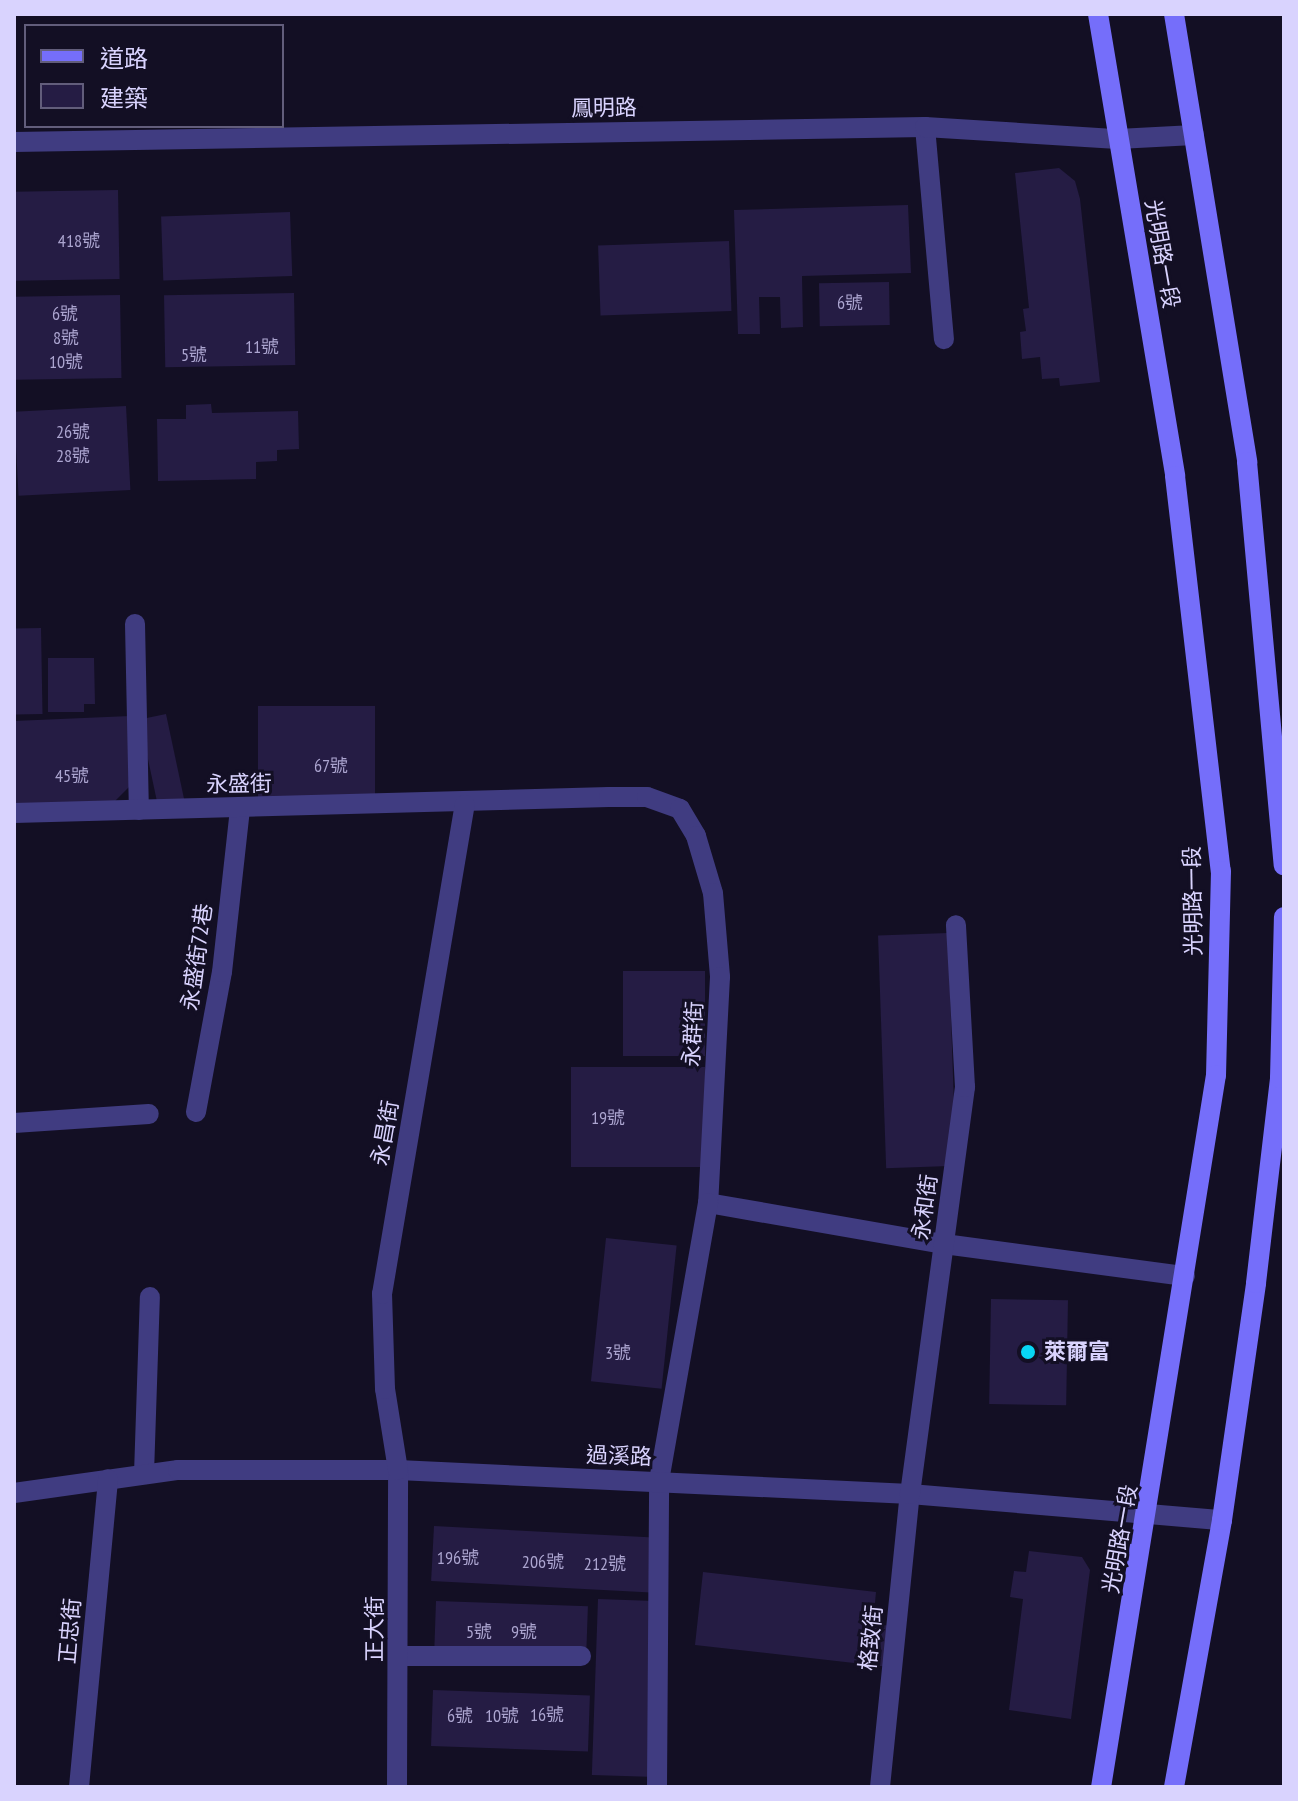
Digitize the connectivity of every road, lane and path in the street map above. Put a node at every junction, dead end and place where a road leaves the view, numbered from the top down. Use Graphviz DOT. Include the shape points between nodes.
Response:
graph roads {
  1 [pos="1098,14"];
  2 [pos="1174,14"];
  3 [pos="925,127"];
  4 [pos="1194,135"];
  5 [pos="1118,139"];
  6 [pos="14,142"];
  7 [pos="944,339"];
  8 [pos="135,624"];
  9 [pos="465,805"];
  10 [pos="240,808"];
  11 [pos="139,810"];
  12 [pos="14,813"];
  13 [pos="1284,865"];
  14 [pos="1284,917"];
  15 [pos="956,925"];
  16 [pos="196,1112"];
  17 [pos="149,1114"];
  18 [pos="14,1123"];
  19 [pos="708,1203"];
  20 [pos="944,1244"];
  21 [pos="1185,1276"];
  22 [pos="150,1297"];
  23 [pos="398,1470"];
  24 [pos="144,1474"];
  25 [pos="108,1479"];
  26 [pos="659,1482"];
  27 [pos="14,1493"];
  28 [pos="910,1494"];
  29 [pos="1149,1511"];
  30 [pos="1222,1520"];
  31 [pos="400,1656"];
  32 [pos="581,1656"];
  33 [pos="79,1787"];
  34 [pos="397,1787"];
  35 [pos="657,1787"];
  36 [pos="880,1787"];
  37 [pos="1101,1787"];
  38 [pos="1174,1787"];
  1 -- 5 [label="street, 光明路一段"];
  2 -- 4 [label="street"];
  3 -- 5 [label="street, 鳳明路"];
  3 -- 6 [label="street, 鳳明路"];
  3 -- 7 [label="street"];
  4 -- 5 [label="street, 鳳明路"];
  4 -- 13 [label="street" via="1247,462"];
  5 -- 21 [label="street, 光明路一段" via="1175,476 1221,871 1216,1075"];
  8 -- 11 [label="street"];
  9 -- 10 [label="street, 永盛街"];
  9 -- 19 [label="street, 永群街" via="647,797 680,809 696,836 713,893 720,977"];
  9 -- 23 [label="street, 永昌街" via="382,1294 385,1389"];
  10 -- 11 [label="street, 永盛街"];
  10 -- 16 [label="street, 永盛街72巷" via="222,972"];
  11 -- 12 [label="street, 永盛街"];
  14 -- 30 [label="street" via="1280,1078"];
  15 -- 20 [label="street, 永和街" via="965,1087"];
  17 -- 18 [label="street"];
  19 -- 20 [label="street"];
  19 -- 26 [label="street, 永群街"];
  20 -- 21 [label="street"];
  20 -- 28 [label="street, 永和街"];
  21 -- 29 [label="street, 光明路一段"];
  22 -- 24 [label="street"];
  23 -- 24 [label="street, 過溪路"];
  23 -- 26 [label="street, 過溪路"];
  23 -- 31 [label="street, 正大街"];
  24 -- 25 [label="street, 過溪路"];
  25 -- 27 [label="street, 過溪路"];
  25 -- 33 [label="street, 正忠街"];
  26 -- 28 [label="street, 過溪路"];
  26 -- 35 [label="street, 永群街"];
  28 -- 29 [label="street, 過溪路"];
  28 -- 36 [label="street, 格致街"];
  29 -- 30 [label="street, 過溪路"];
  29 -- 37 [label="street, 光明路一段"];
  30 -- 38 [label="street"];
  31 -- 32 [label="street"];
  31 -- 34 [label="street, 正大街"];
}
